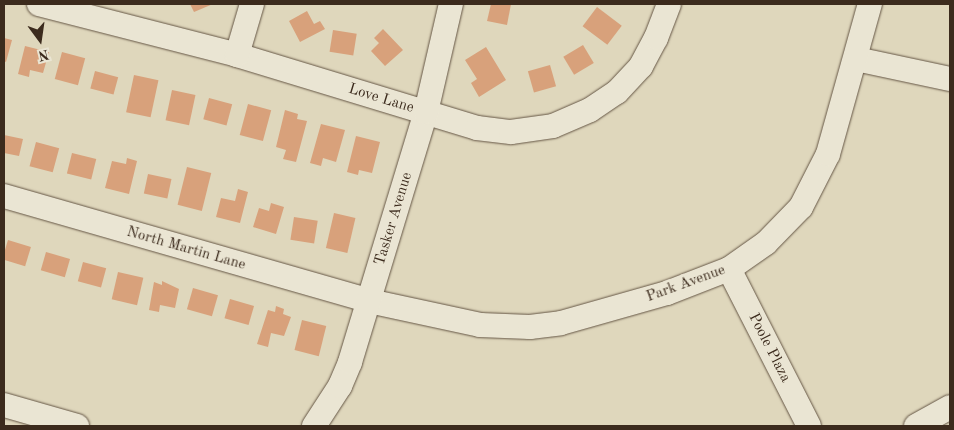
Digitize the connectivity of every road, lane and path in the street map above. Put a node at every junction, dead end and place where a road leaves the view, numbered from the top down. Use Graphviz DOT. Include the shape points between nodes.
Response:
graph roads {
  1 [pos="39,4"];
  2 [pos="252,4"];
  3 [pos="451,4"];
  4 [pos="669,4"];
  5 [pos="870,4"];
  6 [pos="237,55"];
  7 [pos="856,59"];
  8 [pos="950,79"];
  9 [pos="426,112"];
  10 [pos="4,196"];
  11 [pos="730,270"];
  12 [pos="369,301"];
  13 [pos="4,404"];
  14 [pos="950,407"];
  15 [pos="77,426"];
  16 [pos="314,426"];
  17 [pos="809,426"];
  18 [pos="916,426"];
  1 -- 6 [label="street, Love Lane"];
  2 -- 6 [label="street"];
  3 -- 9 [label="street, Tasker Avenue"];
  4 -- 9 [label="street, Love Lane" via="656,38 629,80 605,101 574,118 553,126 511,132 478,128"];
  5 -- 7 [label="street, Park Avenue"];
  6 -- 9 [label="street, Love Lane"];
  7 -- 8 [label="street"];
  7 -- 11 [label="street, Park Avenue" via="828,154 801,207 766,243"];
  9 -- 12 [label="street, Tasker Avenue"];
  10 -- 12 [label="street, North Martin Lane"];
  11 -- 12 [label="street, Park Avenue" via="600,313 530,327 480,325"];
  11 -- 17 [label="street, Poole Plaza"];
  12 -- 16 [label="street, Tasker Avenue" via="344,378"];
  13 -- 15 [label="street"];
  14 -- 18 [label="street"];
}
